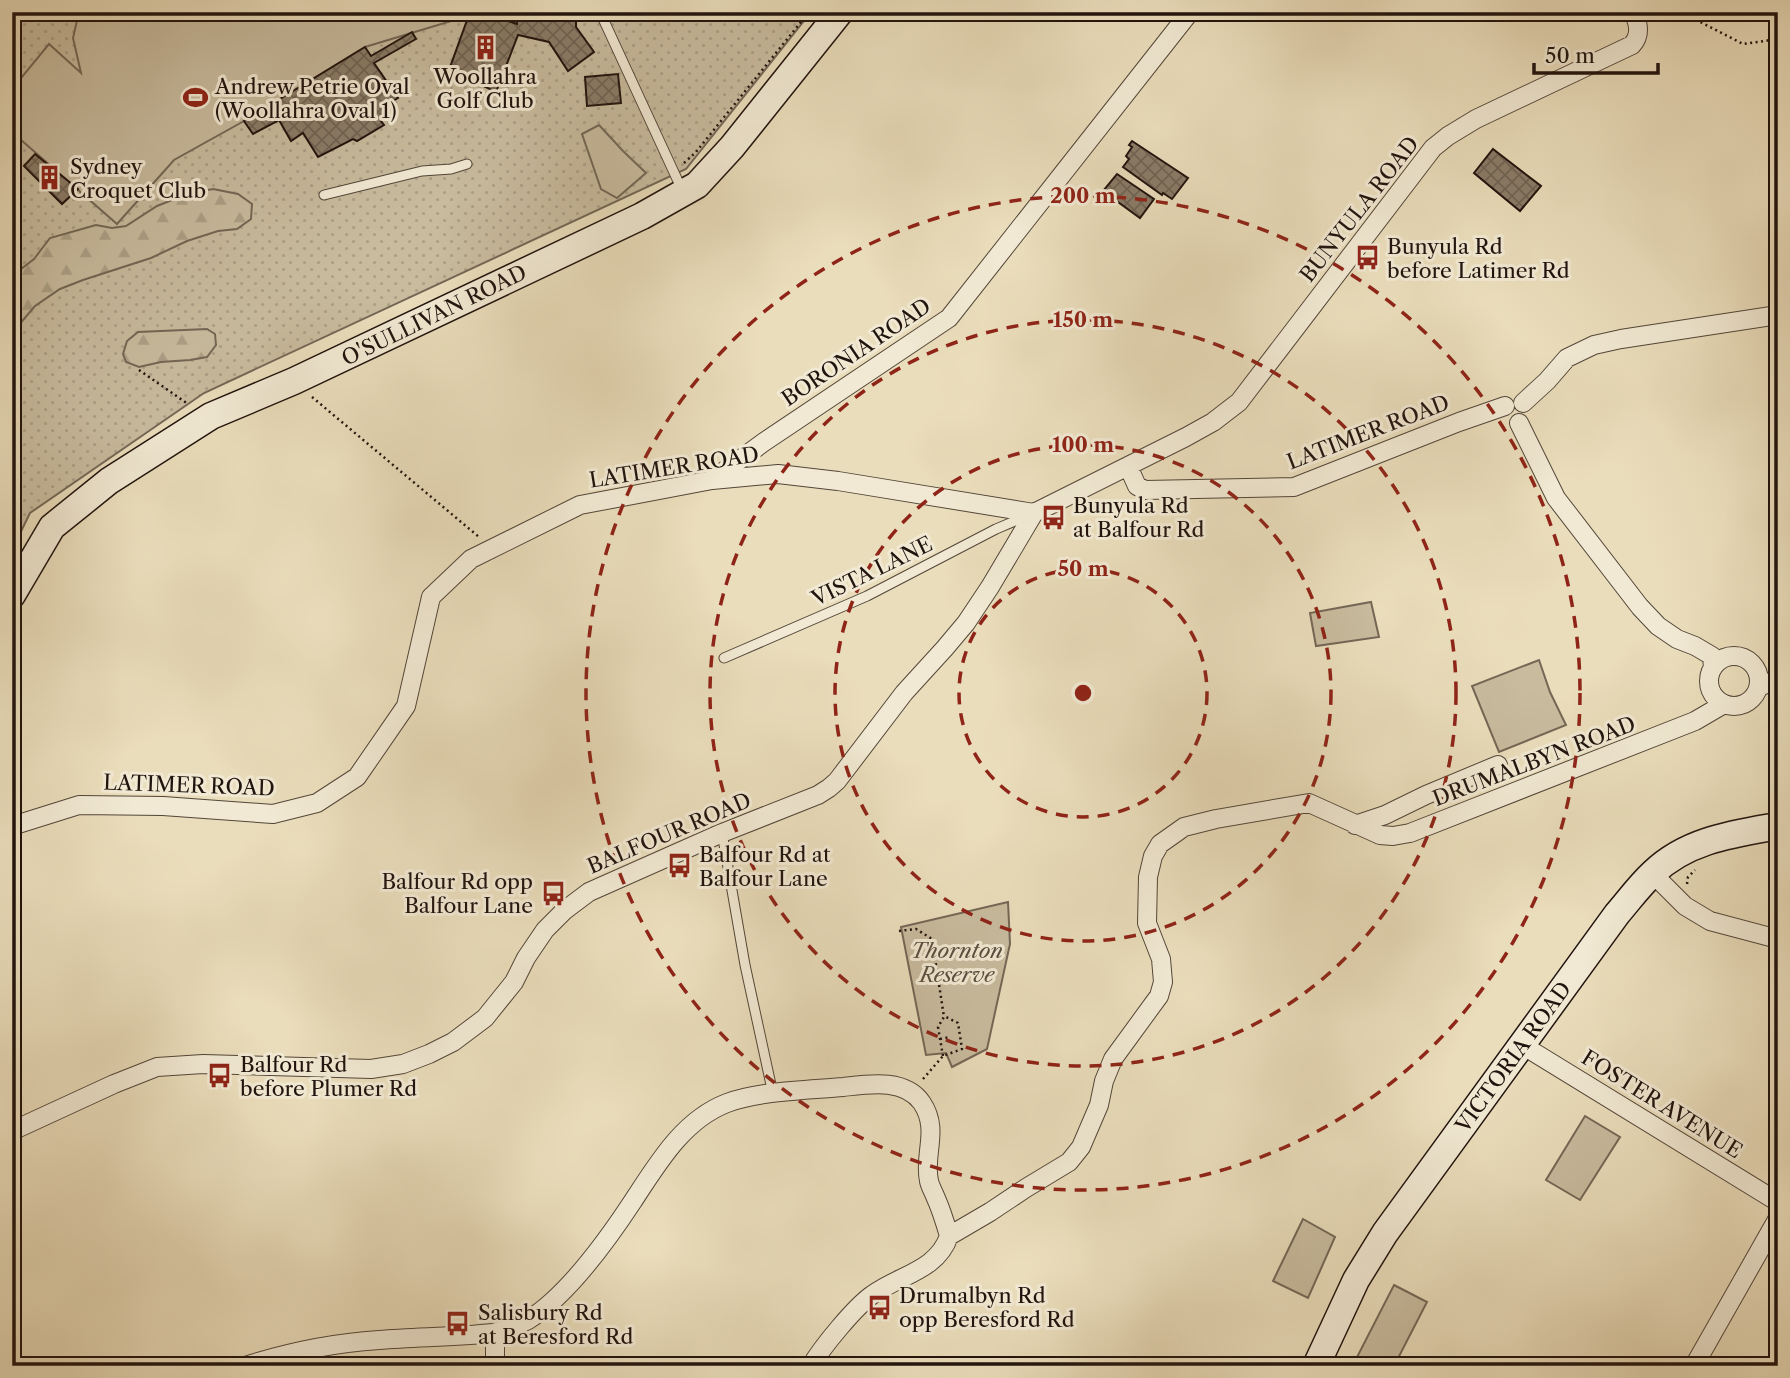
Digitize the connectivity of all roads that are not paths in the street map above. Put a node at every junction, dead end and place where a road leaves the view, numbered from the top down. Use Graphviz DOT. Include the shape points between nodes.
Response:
graph roads {
  1 [pos="600,12"];
  2 [pos="840,12"];
  3 [pos="1190,12"];
  4 [pos="1633,12"];
  5 [pos="467,164"];
  6 [pos="679,182"];
  7 [pos="324,195"];
  8 [pos="1778,315"];
  9 [pos="1514,404"];
  10 [pos="1128,466"];
  11 [pos="712,480"];
  12 [pos="1034,513"];
  13 [pos="12,595"];
  14 [pos="724,658"];
  15 [pos="1713,668"];
  16 [pos="1778,679"];
  17 [pos="1759,687"];
  18 [pos="1724,704"];
  19 [pos="1498,765"];
  20 [pos="1355,825"];
  21 [pos="12,826"];
  22 [pos="1778,826"];
  23 [pos="722,834"];
  24 [pos="1652,873"];
  25 [pos="1778,939"];
  26 [pos="1522,1045"];
  27 [pos="773,1094"];
  28 [pos="12,1131"];
  29 [pos="1778,1202"];
  30 [pos="1778,1218"];
  31 [pos="949,1236"];
  32 [pos="493,1333"];
  33 [pos="245,1366"];
  34 [pos="495,1366"];
  35 [pos="811,1366"];
  36 [pos="1316,1366"];
  37 [pos="1694,1366"];
  1 -- 6 [label="lane"];
  2 -- 6 [label="main road, O'SULLIVAN ROAD" via="697,185"];
  3 -- 11 [label="street, BORONIA ROAD" via="948,318"];
  4 -- 10 [label="street, BUNYULA ROAD" via="1639,32 1632,45 1476,119 1433,148 1239,402 1213,422"];
  5 -- 7 [label="lane"];
  6 -- 13 [label="main road, O'SULLIVAN ROAD" via="642,216 294,382 208,418 109,481 52,527"];
  8 -- 9 [label="street" via="1594,345 1567,358 1547,381"];
  9 -- 10 [label="street, LATIMER ROAD" via="1294,488 1145,490"];
  9 -- 15 [label="street" via="1504,411 1506,419 1519,423 1556,498 1640,607 1677,639 1712,656"];
  10 -- 12 [label="street"];
  11 -- 12 [label="street, LATIMER ROAD" via="778,474"];
  11 -- 21 [label="street, LATIMER ROAD" via="580,505 471,559 431,597 406,706 357,777 317,803 273,814 79,805"];
  12 -- 14 [label="lane, VISTA LANE" via="867,596"];
  12 -- 23 [label="street, BALFOUR ROAD" via="966,623 904,692 837,781 818,796"];
  15 -- 17 [label="street" via="1728,656 1748,659 1756,667"];
  15 -- 18 [label="street" via="1709,679 1712,691"];
  16 -- 17 [label="street"];
  17 -- 18 [label="street" via="1741,705"];
  18 -- 20 [label="street, DRUMALBYN ROAD" via="1695,721 1410,833 1380,835"];
  19 -- 20 [label="street, DRUMALBYN ROAD"];
  20 -- 31 [label="street, DRUMALBYN ROAD" via="1310,803 1184,827 1160,844 1149,877 1147,923 1161,959 1163,982 1159,996 1113,1059 1082,1147 1069,1162"];
  22 -- 24 [label="main road, VICTORIA ROAD" via="1691,847"];
  23 -- 27 [label="lane"];
  23 -- 28 [label="street, BALFOUR ROAD" via="589,892 565,910 544,930 514,982 485,1018 429,1054 371,1069 157,1067"];
  24 -- 25 [label="street" via="1685,906 1710,921"];
  24 -- 26 [label="main road, VICTORIA ROAD"];
  26 -- 29 [label="street, FOSTER AVENUE"];
  26 -- 36 [label="main road, VICTORIA ROAD" via="1385,1233 1356,1280"];
  27 -- 31 [label="street" via="868,1084 889,1084 912,1093 929,1119 929,1182"];
  27 -- 32 [label="street" via="728,1103 682,1133 565,1289 529,1319"];
  30 -- 37 [label="street"];
  31 -- 35 [label="street, DRUMALBYN ROAD" via="932,1262 873,1294 858,1308"];
  32 -- 33 [label="street" via="325,1346"];
  32 -- 34 [label="street"];
}
